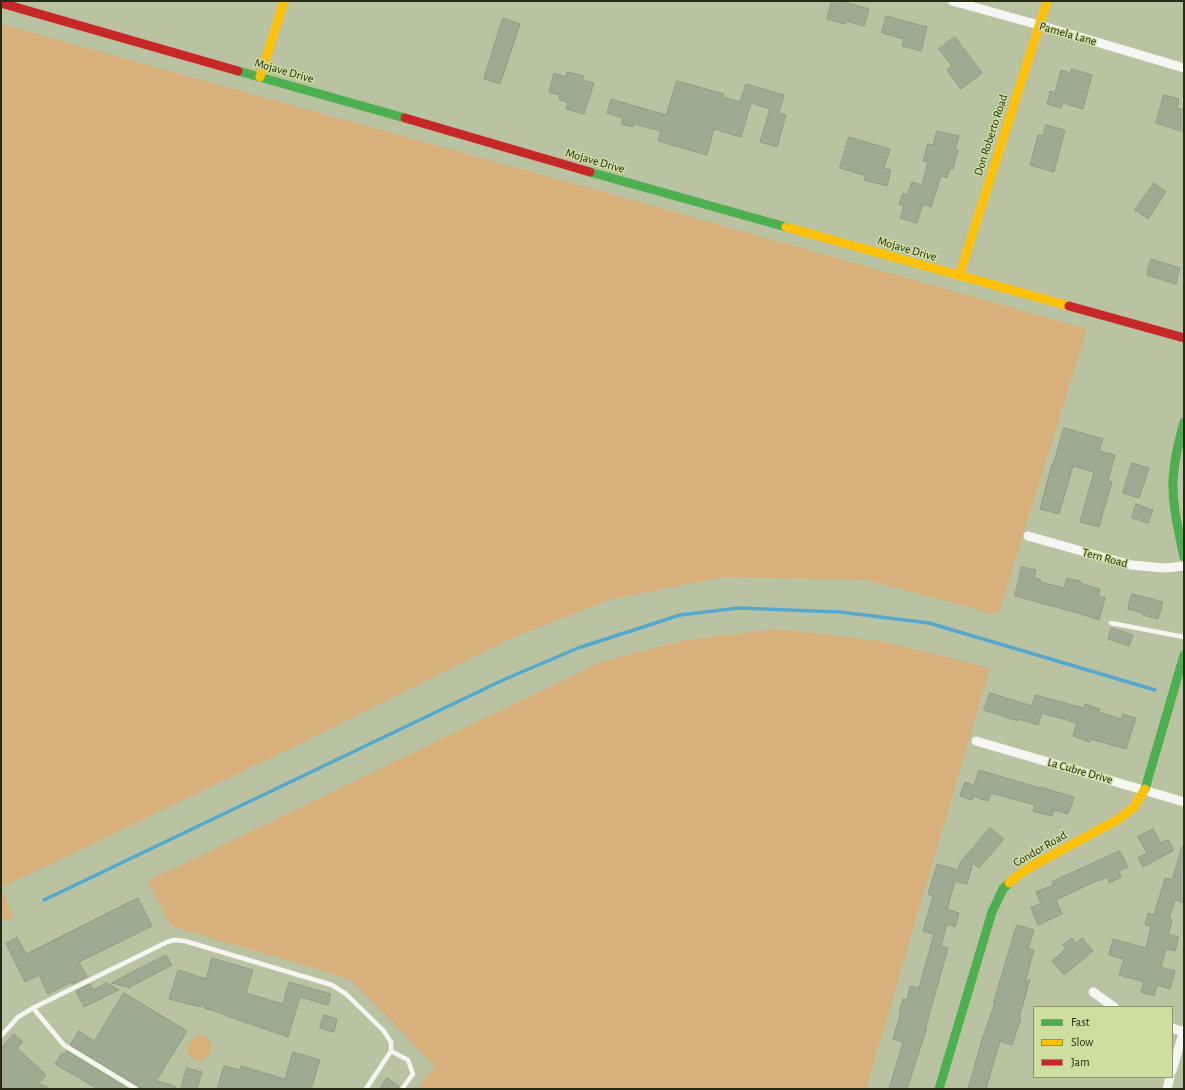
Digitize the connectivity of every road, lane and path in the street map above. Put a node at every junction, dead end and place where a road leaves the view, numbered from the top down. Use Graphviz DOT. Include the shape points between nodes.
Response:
graph roads {
  1 [pos="284,1"];
  2 [pos="952,1"];
  3 [pos="1047,1"];
  4 [pos="1,2"];
  5 [pos="1039,25"];
  6 [pos="1184,68"];
  7 [pos="260,77"];
  8 [pos="959,276"];
  9 [pos="1184,338"];
  10 [pos="1184,423"];
  11 [pos="1180,451"];
  12 [pos="1028,536"];
  13 [pos="1184,557"];
  14 [pos="1184,566"];
  15 [pos="1111,624"];
  16 [pos="1184,637"];
  17 [pos="1184,655"];
  18 [pos="976,741"];
  19 [pos="1145,790"];
  20 [pos="1184,802"];
  21 [pos="1094,992"];
  22 [pos="1113,1006"];
  23 [pos="33,1008"];
  24 [pos="1173,1028"];
  25 [pos="1184,1031"];
  26 [pos="1,1036"];
  27 [pos="391,1051"];
  28 [pos="1173,1068"];
  29 [pos="1170,1078"];
  30 [pos="136,1089"];
  31 [pos="366,1089"];
  32 [pos="402,1089"];
  33 [pos="939,1089"];
  34 [pos="1167,1089"];
  1 -- 7 [label="main road"];
  2 -- 5 [label="street, Pamela Lane"];
  3 -- 5 [label="main road, Don Roberto Road"];
  4 -- 7 [label="main road, Mojave Drive"];
  5 -- 6 [label="street, Pamela Lane"];
  5 -- 8 [label="main road, Don Roberto Road"];
  7 -- 8 [label="main road, Mojave Drive"];
  8 -- 9 [label="main road, Mojave Drive"];
  10 -- 11 [label="main road"];
  11 -- 13 [label="main road" via="1173,481 1175,511"];
  12 -- 14 [label="street, Tern Road" via="1130,565 1165,568"];
  15 -- 16 [label="lane"];
  17 -- 19 [label="main road, Condor Road"];
  18 -- 19 [label="street, La Cubre Drive"];
  19 -- 20 [label="street, La Cubre Drive"];
  19 -- 33 [label="main road, Condor Road" via="1132,808 1117,820 1032,866 1004,889 992,912"];
  21 -- 22 [label="street"];
  23 -- 26 [label="lane" via="18,1018"];
  23 -- 27 [label="lane" via="174,940 332,985 346,994 383,1030 391,1042"];
  23 -- 30 [label="lane" via="64,1045"];
  24 -- 25 [label="street"];
  25 -- 28 [label="street"];
  27 -- 31 [label="lane"];
  27 -- 32 [label="lane" via="408,1060 413,1074"];
  29 -- 34 [label="street"];
}
